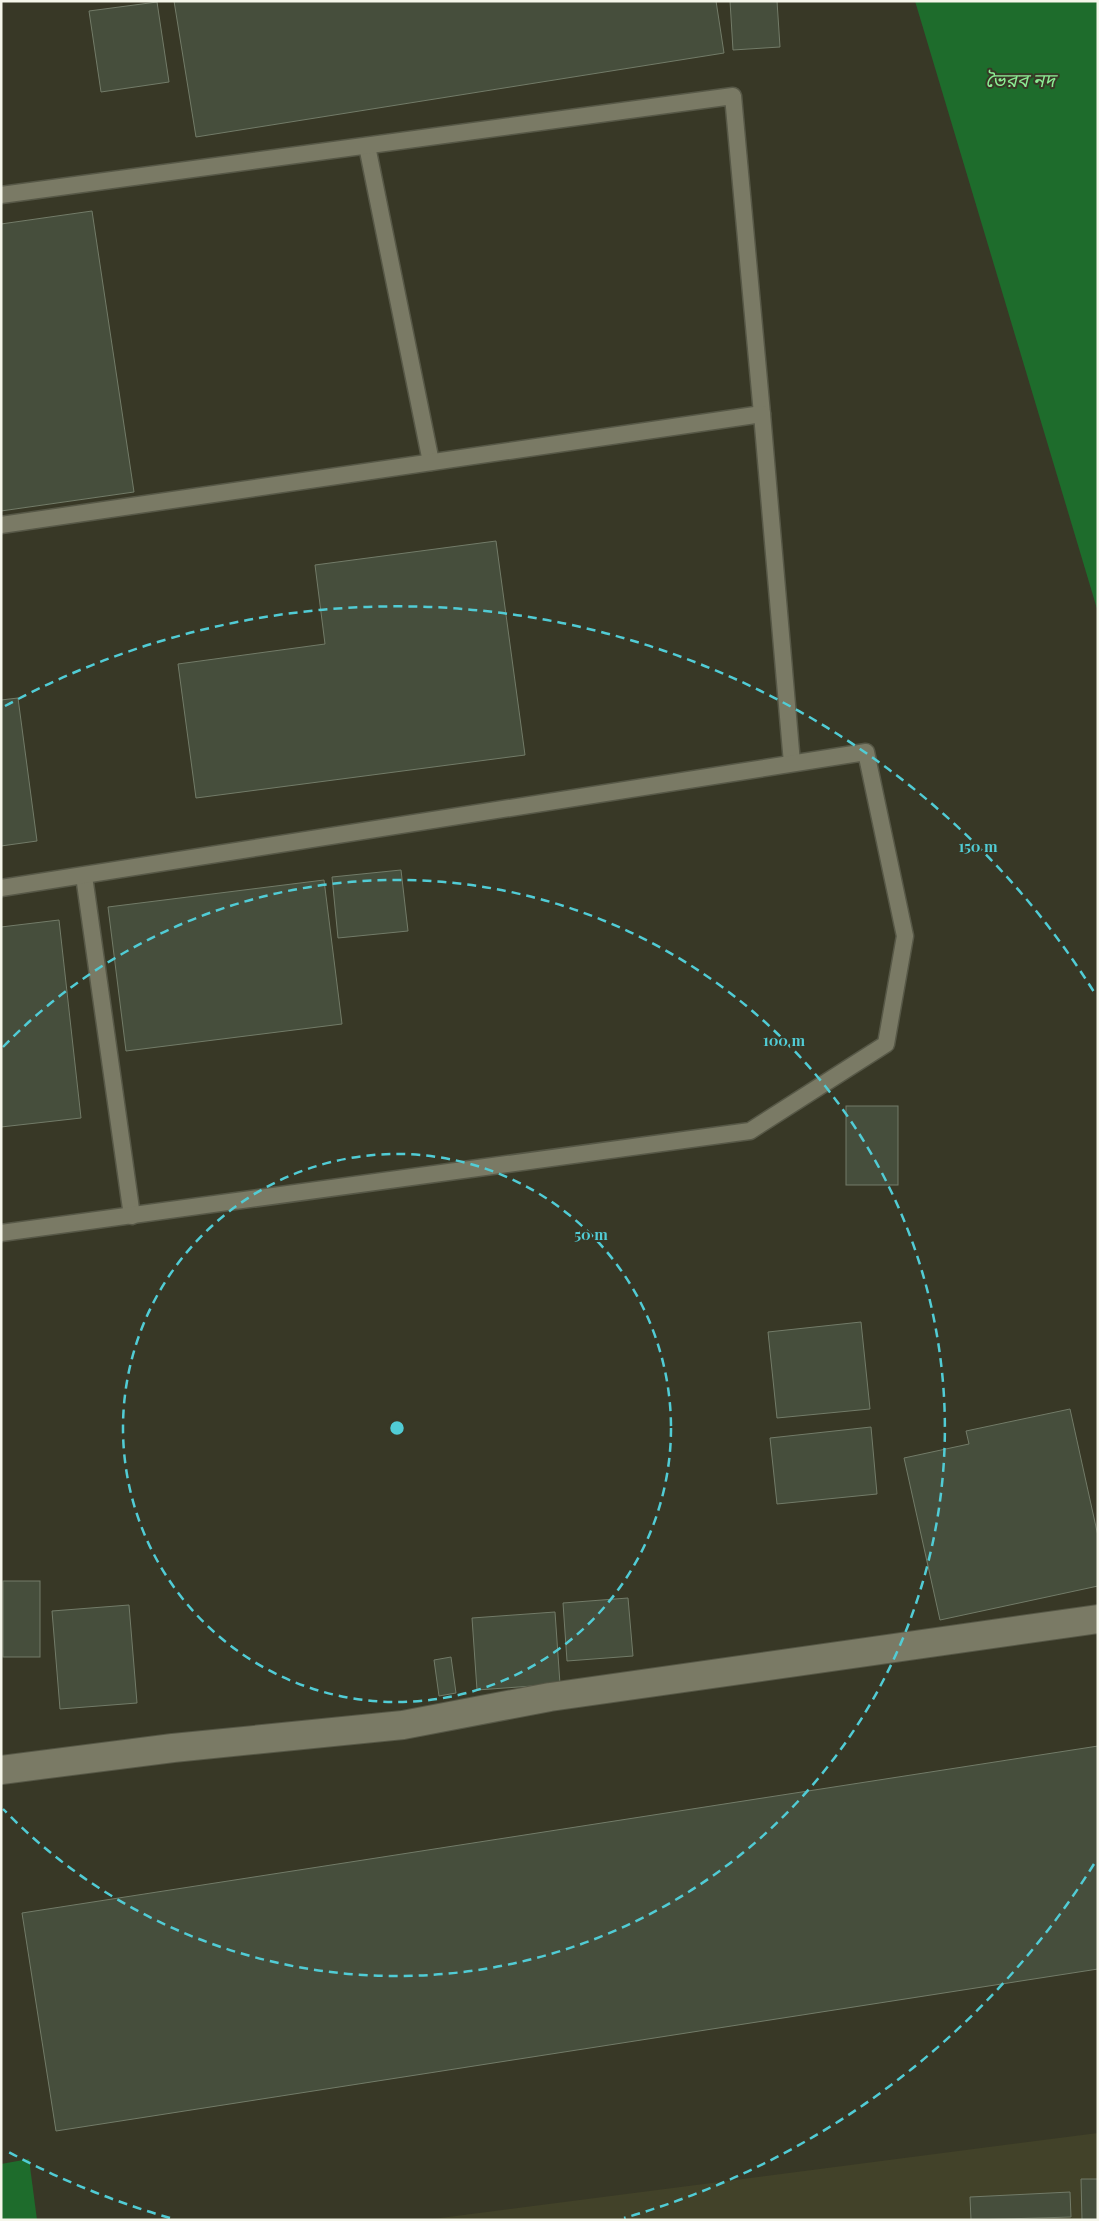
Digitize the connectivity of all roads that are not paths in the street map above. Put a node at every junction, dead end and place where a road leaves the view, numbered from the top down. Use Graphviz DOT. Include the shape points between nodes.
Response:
graph roads {
  1 [pos="367,146"];
  2 [pos="1,195"];
  3 [pos="762,414"];
  4 [pos="431,462"];
  5 [pos="1,524"];
  6 [pos="792,763"];
  7 [pos="84,876"];
  8 [pos="1,888"];
  9 [pos="132,1216"];
  10 [pos="1,1233"];
  11 [pos="1098,1619"];
  12 [pos="1,1770"];
  1 -- 2 [label="lane"];
  1 -- 3 [label="lane" via="734,96"];
  1 -- 4 [label="lane"];
  3 -- 4 [label="lane"];
  3 -- 6 [label="lane"];
  4 -- 5 [label="lane"];
  6 -- 7 [label="lane"];
  6 -- 9 [label="lane" via="866,752 906,936 886,1044 750,1131"];
  7 -- 8 [label="lane"];
  7 -- 9 [label="lane"];
  9 -- 10 [label="lane"];
  11 -- 12 [label="street" via="550,1697 403,1725 173,1748"];
}
